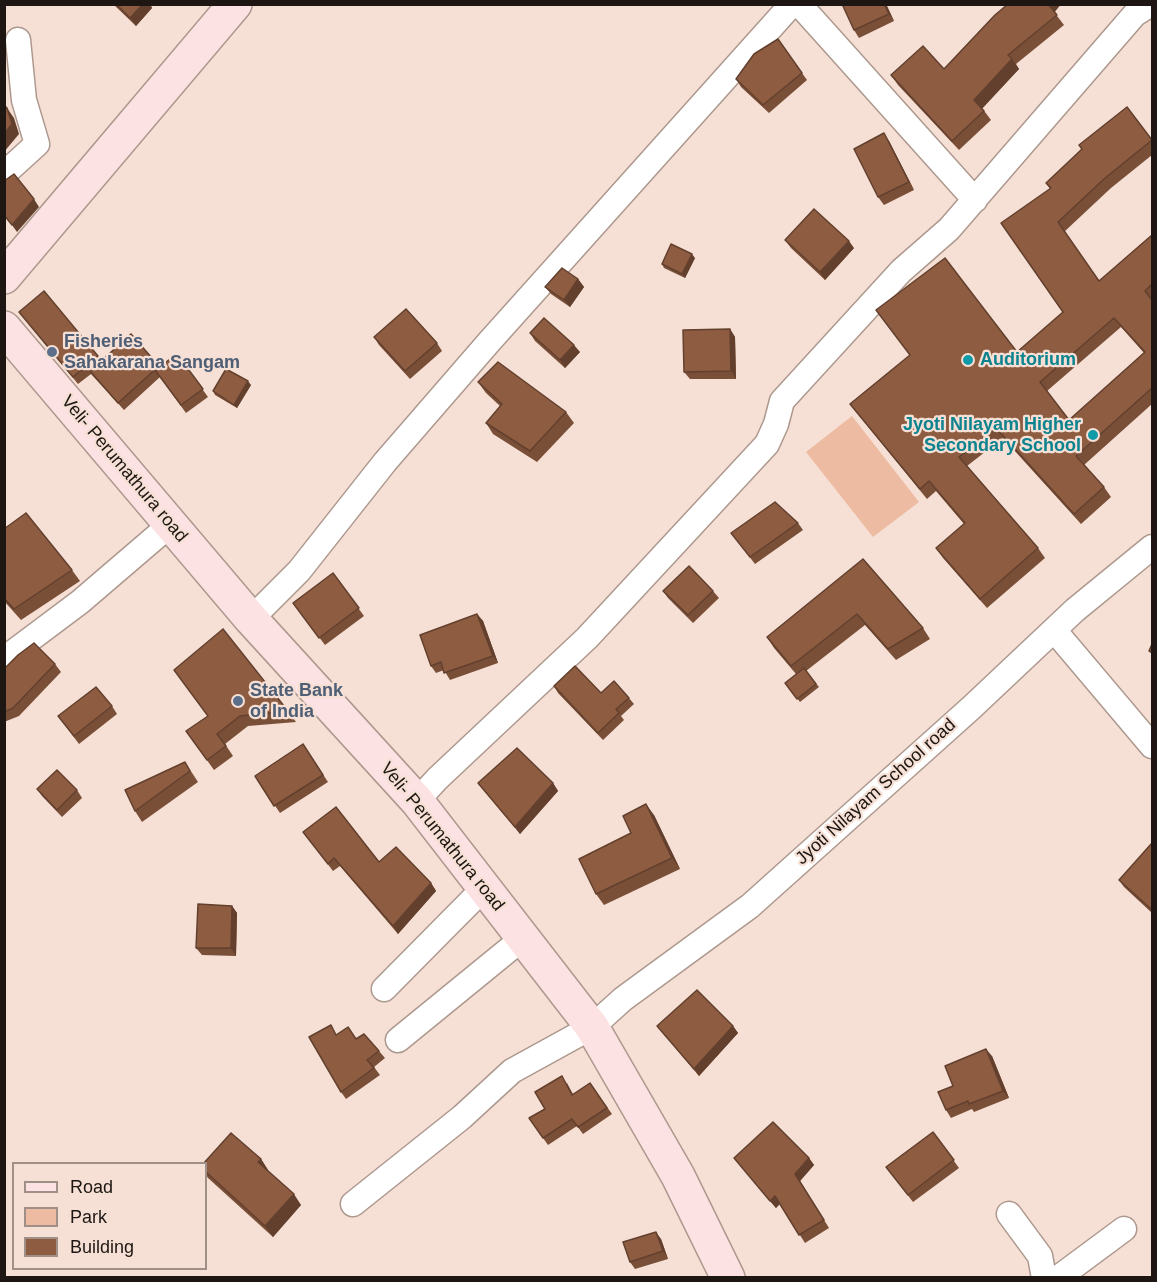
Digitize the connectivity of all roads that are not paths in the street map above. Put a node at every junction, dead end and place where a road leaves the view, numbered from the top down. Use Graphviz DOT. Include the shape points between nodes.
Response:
graph roads {
  1 [pos="235,4"];
  2 [pos="792,4"];
  3 [pos="799,4"];
  4 [pos="1151,4"];
  5 [pos="18,40"];
  6 [pos="4,174"];
  7 [pos="975,200"];
  8 [pos="4,277"];
  9 [pos="4,328"];
  10 [pos="171,524"];
  11 [pos="1152,547"];
  12 [pos="251,619"];
  13 [pos="1054,630"];
  14 [pos="4,659"];
  15 [pos="1152,746"];
  16 [pos="417,801"];
  17 [pos="483,888"];
  18 [pos="523,938"];
  19 [pos="384,989"];
  20 [pos="591,1027"];
  21 [pos="398,1040"];
  22 [pos="353,1204"];
  23 [pos="1009,1215"];
  24 [pos="1124,1229"];
  25 [pos="728,1278"];
  26 [pos="1044,1278"];
  27 [pos="1058,1278"];
  1 -- 8 [label="main road"];
  2 -- 12 [label="street" via="489,342 298,571"];
  3 -- 7 [label="street"];
  4 -- 7 [label="street" via="1135,14"];
  5 -- 6 [label="street" via="24,100 38,144"];
  7 -- 16 [label="street" via="901,271 782,401 766,444 587,638"];
  9 -- 10 [label="main road, Veli- Perumathura road"];
  10 -- 12 [label="main road, Veli- Perumathura road"];
  10 -- 14 [label="street" via="80,602"];
  11 -- 13 [label="street, Jyoti Nilayam School road"];
  12 -- 16 [label="main road, Veli- Perumathura road"];
  13 -- 15 [label="street"];
  13 -- 20 [label="street, Jyoti Nilayam School road" via="750,906"];
  16 -- 17 [label="main road, Veli- Perumathura road"];
  17 -- 18 [label="main road, Veli- Perumathura road"];
  17 -- 19 [label="street"];
  18 -- 20 [label="main road, Veli- Perumathura road"];
  18 -- 21 [label="street"];
  20 -- 22 [label="street, Jyoti Nilayam School road" via="513,1071"];
  20 -- 25 [label="main road, Veli- Perumathura road" via="678,1176"];
  23 -- 26 [label="street" via="1040,1256"];
  24 -- 27 [label="street"];
}
